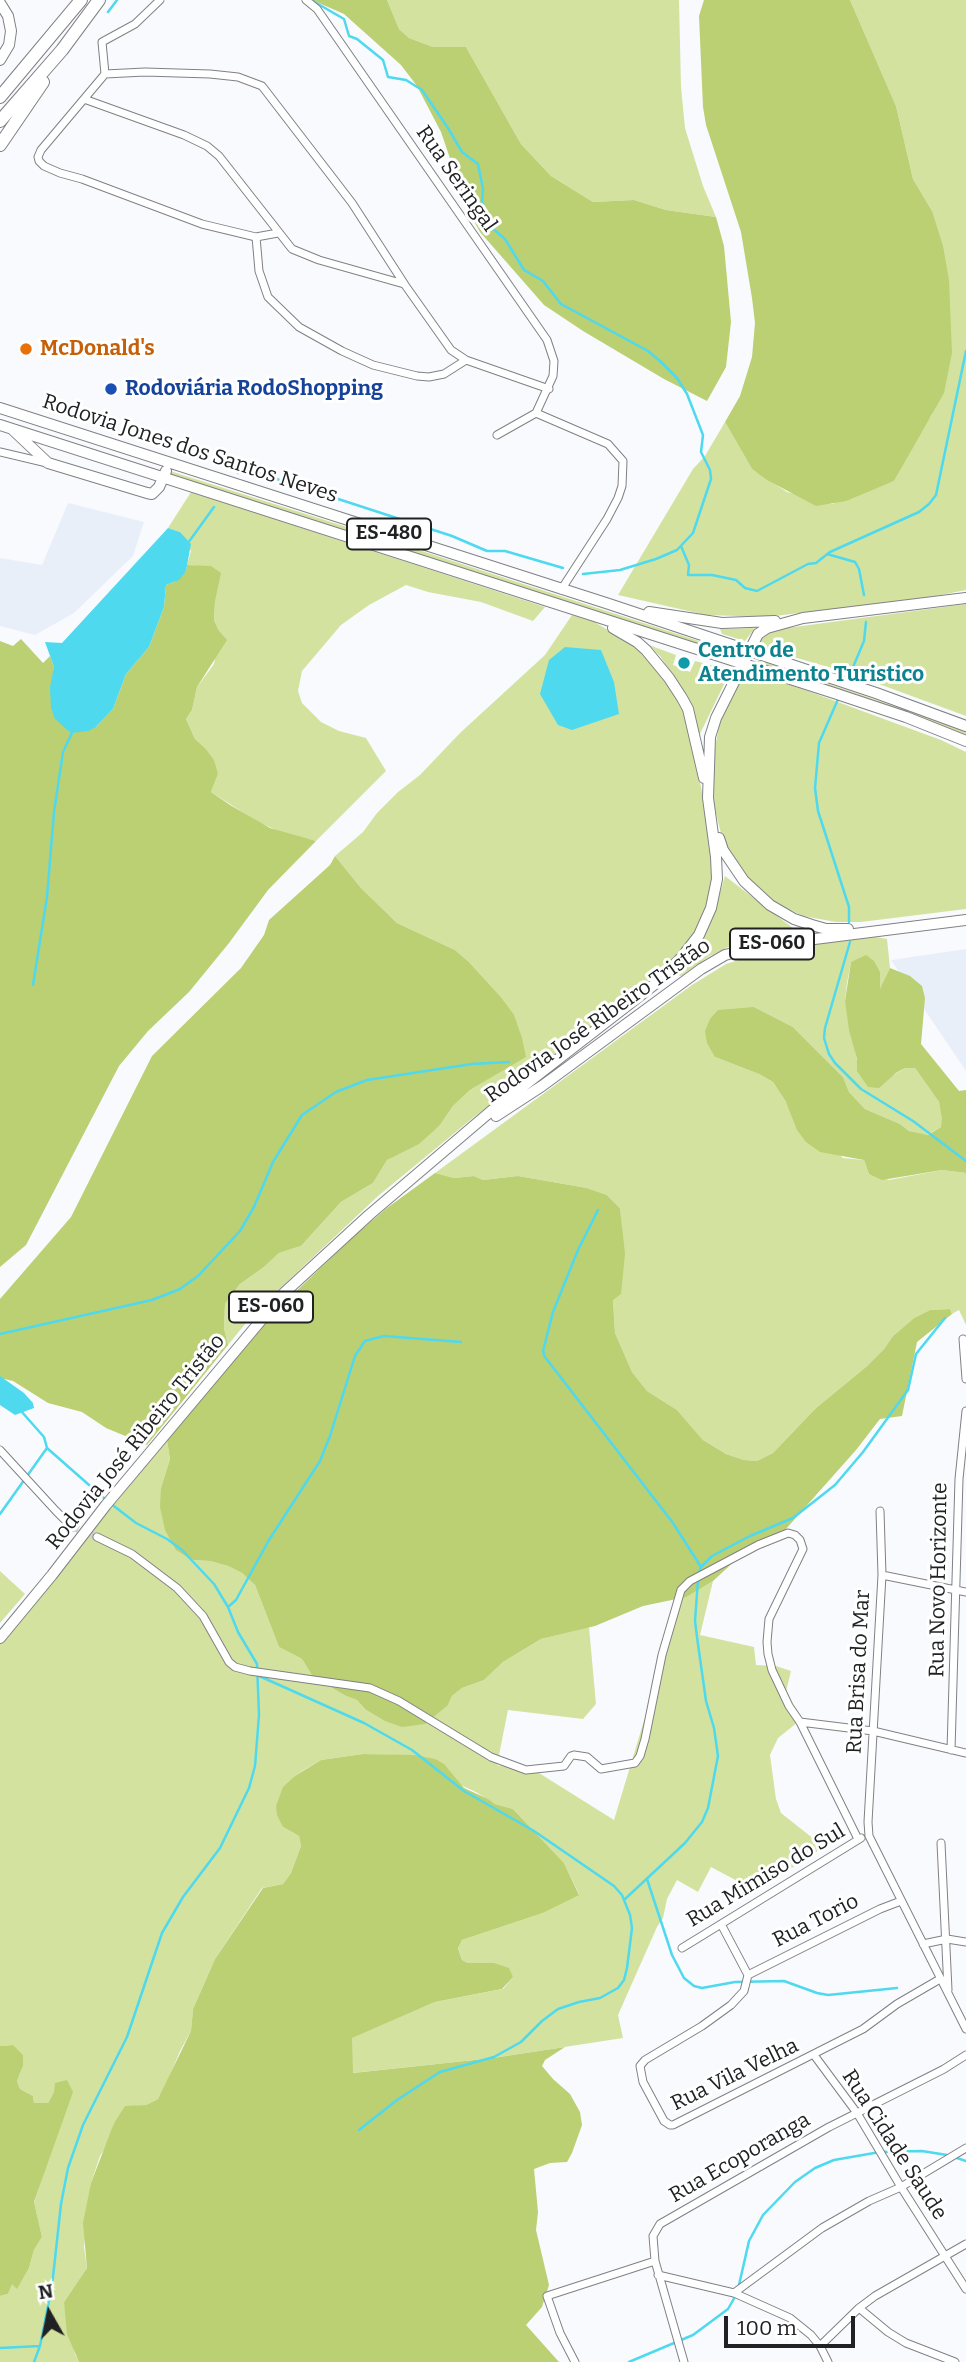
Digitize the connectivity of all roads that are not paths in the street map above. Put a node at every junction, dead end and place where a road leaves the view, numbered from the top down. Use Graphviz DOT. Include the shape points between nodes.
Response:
graph roads {
  1 [pos="81,0"];
  2 [pos="99,0"];
  3 [pos="160,0"];
  4 [pos="306,0"];
  5 [pos="0,3"];
  6 [pos="62,50"];
  7 [pos="0,60"];
  8 [pos="105,74"];
  9 [pos="0,97"];
  10 [pos="85,99"];
  11 [pos="0,121"];
  12 [pos="0,145"];
  13 [pos="278,233"];
  14 [pos="256,236"];
  15 [pos="405,285"];
  16 [pos="466,360"];
  17 [pos="549,389"];
  18 [pos="0,408"];
  19 [pos="536,413"];
  20 [pos="6,426"];
  21 [pos="496,435"];
  22 [pos="0,452"];
  23 [pos="47,463"];
  24 [pos="169,464"];
  25 [pos="164,478"];
  26 [pos="561,590"];
  27 [pos="966,598"];
  28 [pos="609,604"];
  29 [pos="597,618"];
  30 [pos="803,618"];
  31 [pos="747,651"];
  32 [pos="742,663"];
  33 [pos="966,726"];
  34 [pos="966,741"];
  35 [pos="709,803"];
  36 [pos="966,920"];
  37 [pos="893,928"];
  38 [pos="464,1135"];
  39 [pos="964,1339"];
  40 [pos="966,1379"];
  41 [pos="966,1411"];
  42 [pos="0,1450"];
  43 [pos="880,1511"];
  44 [pos="72,1527"];
  45 [pos="97,1537"];
  46 [pos="882,1575"];
  47 [pos="957,1590"];
  48 [pos="966,1592"];
  49 [pos="0,1638"];
  50 [pos="800,1723"];
  51 [pos="873,1731"];
  52 [pos="951,1751"];
  53 [pos="966,1753"];
  54 [pos="869,1836"];
  55 [pos="858,1839"];
  56 [pos="941,1843"];
  57 [pos="901,1901"];
  58 [pos="721,1924"];
  59 [pos="947,1939"];
  60 [pos="966,1942"];
  61 [pos="923,1944"];
  62 [pos="682,1948"];
  63 [pos="748,1975"];
  64 [pos="940,1979"];
  65 [pos="948,1994"];
  66 [pos="966,2029"];
  67 [pos="966,2055"];
  68 [pos="814,2056"];
  69 [pos="857,2113"];
  70 [pos="966,2148"];
  71 [pos="901,2187"];
  72 [pos="966,2244"];
  73 [pos="944,2257"];
  74 [pos="655,2261"];
  75 [pos="658,2275"];
  76 [pos="966,2289"];
  77 [pos="734,2293"];
  78 [pos="859,2308"];
  79 [pos="820,2346"];
  80 [pos="575,2362"];
  81 [pos="684,2362"];
  82 [pos="828,2362"];
  83 [pos="955,2362"];
  1 -- 9 [label="highway"];
  2 -- 6 [label="highway"];
  3 -- 8 [label="street" via="135,24 102,41"];
  4 -- 17 [label="street, Rua Seringal" via="317,9 538,324 552,352"];
  5 -- 7 [label="main road" via="11,31"];
  6 -- 11 [label="highway"];
  6 -- 12 [label="highway"];
  8 -- 10 [label="street"];
  8 -- 15 [label="street" via="211,74 261,86 352,203"];
  10 -- 13 [label="street" via="207,146"];
  10 -- 14 [label="street" via="41,150 41,163 202,224"];
  13 -- 14 [label="street"];
  13 -- 15 [label="street" via="304,255"];
  14 -- 16 [label="street" via="265,290 299,327 373,365 417,376 444,374"];
  15 -- 16 [label="street" via="451,350"];
  16 -- 17 [label="street"];
  17 -- 19 [label="street, Rua Seringal"];
  18 -- 24 [label="main road, Rodovia Jones dos Santos Neves / ES-480"];
  19 -- 21 [label="street"];
  19 -- 26 [label="street" via="608,444 623,461 618,498"];
  20 -- 23 [label="main road"];
  20 -- 25 [label="main road, Rodovia Jones dos Santos Neves / ES-480"];
  22 -- 23 [label="street"];
  23 -- 25 [label="main road" via="152,494"];
  24 -- 25 [label="main road"];
  24 -- 26 [label="main road, Rodovia Jones dos Santos Neves / ES-480"];
  25 -- 29 [label="main road, Rodovia Jones dos Santos Neves / ES-480"];
  26 -- 28 [label="main road, Rodovia Jones dos Santos Neves / ES-480"];
  27 -- 30 [label="main road, Rodovia José Ribeiro Tristão / ES-060"];
  28 -- 30 [label="main road" via="722,623"];
  28 -- 31 [label="main road, Rodovia Jones dos Santos Neves / ES-480"];
  29 -- 32 [label="main road, Rodovia Jones dos Santos Neves / ES-480"];
  29 -- 35 [label="main road" via="646,650 682,698"];
  30 -- 31 [label="main road, Rodovia José Ribeiro Tristão / ES-060" via="767,628"];
  31 -- 32 [label="main road, Rodovia José Ribeiro Tristão / ES-060"];
  31 -- 33 [label="main road, Rodovia Jones dos Santos Neves / ES-480"];
  32 -- 34 [label="main road, Rodovia Jones dos Santos Neves / ES-480"];
  32 -- 35 [label="main road, Rodovia José Ribeiro Tristão / ES-060" via="710,737"];
  35 -- 37 [label="main road" via="723,850 744,881 770,905 826,929"];
  35 -- 38 [label="main road, Rodovia José Ribeiro Tristão / ES-060" via="717,879 699,935 655,984"];
  36 -- 37 [label="main road, Rodovia José Ribeiro Tristão / ES-060"];
  37 -- 38 [label="main road, Rodovia José Ribeiro Tristão / ES-060" via="759,946 725,956 542,1086"];
  38 -- 49 [label="main road, Rodovia José Ribeiro Tristão / ES-060" via="274,1304"];
  39 -- 40 [label="street"];
  41 -- 47 [label="street, Rua Novo Horizonte" via="959,1479"];
  42 -- 44 [label="street"];
  43 -- 46 [label="street, Rua Brisa do Mar"];
  45 -- 50 [label="street" via="132,1554 183,1593 203,1616 231,1665 370,1688 491,1757 526,1770 564,1766 574,1755 587,1757 601,1769 638,1760 662,1655 684,1586 788,1533 800,1540 803,1549 769,1619 767,1642 772,1670"];
  46 -- 47 [label="street"];
  46 -- 51 [label="street, Rua Brisa do Mar"];
  47 -- 48 [label="street"];
  47 -- 52 [label="street, Rua Novo Horizonte"];
  50 -- 51 [label="street"];
  50 -- 55 [label="street"];
  51 -- 52 [label="street"];
  51 -- 54 [label="street, Rua Brisa do Mar"];
  52 -- 53 [label="street"];
  54 -- 55 [label="street, Rua Mimiso do Sul"];
  54 -- 57 [label="street"];
  55 -- 58 [label="street, Rua Mimiso do Sul"];
  56 -- 59 [label="street"];
  57 -- 61 [label="street"];
  57 -- 63 [label="street, Rua Torio"];
  58 -- 62 [label="street, Rua Mimiso do Sul"];
  58 -- 63 [label="street"];
  59 -- 60 [label="street"];
  59 -- 61 [label="street"];
  59 -- 65 [label="street"];
  61 -- 64 [label="street"];
  63 -- 68 [label="street, Rua Vila Velha" via="744,1991 731,2005 642,2063 643,2082 666,2123 673,2125"];
  64 -- 65 [label="street"];
  64 -- 68 [label="street, Rua Vila Velha"];
  65 -- 66 [label="street"];
  67 -- 69 [label="street, Rua Ecoporanga"];
  68 -- 69 [label="street, Rua Cidade Saude"];
  69 -- 71 [label="street, Rua Cidade Saude"];
  69 -- 74 [label="street, Rua Ecoporanga" via="660,2224 653,2236"];
  70 -- 71 [label="street"];
  71 -- 73 [label="street, Rua Cidade Saude"];
  71 -- 77 [label="street" via="822,2228"];
  72 -- 73 [label="street"];
  73 -- 76 [label="street, Rua Cidade Saude"];
  73 -- 78 [label="street"];
  74 -- 75 [label="street, Rua Ecoporanga"];
  74 -- 80 [label="street" via="547,2297"];
  75 -- 77 [label="street"];
  75 -- 81 [label="street, Rua Ecoporanga"];
  77 -- 79 [label="street" via="790,2318"];
  78 -- 79 [label="street"];
  78 -- 83 [label="street" via="906,2343"];
  79 -- 82 [label="street"];
}
